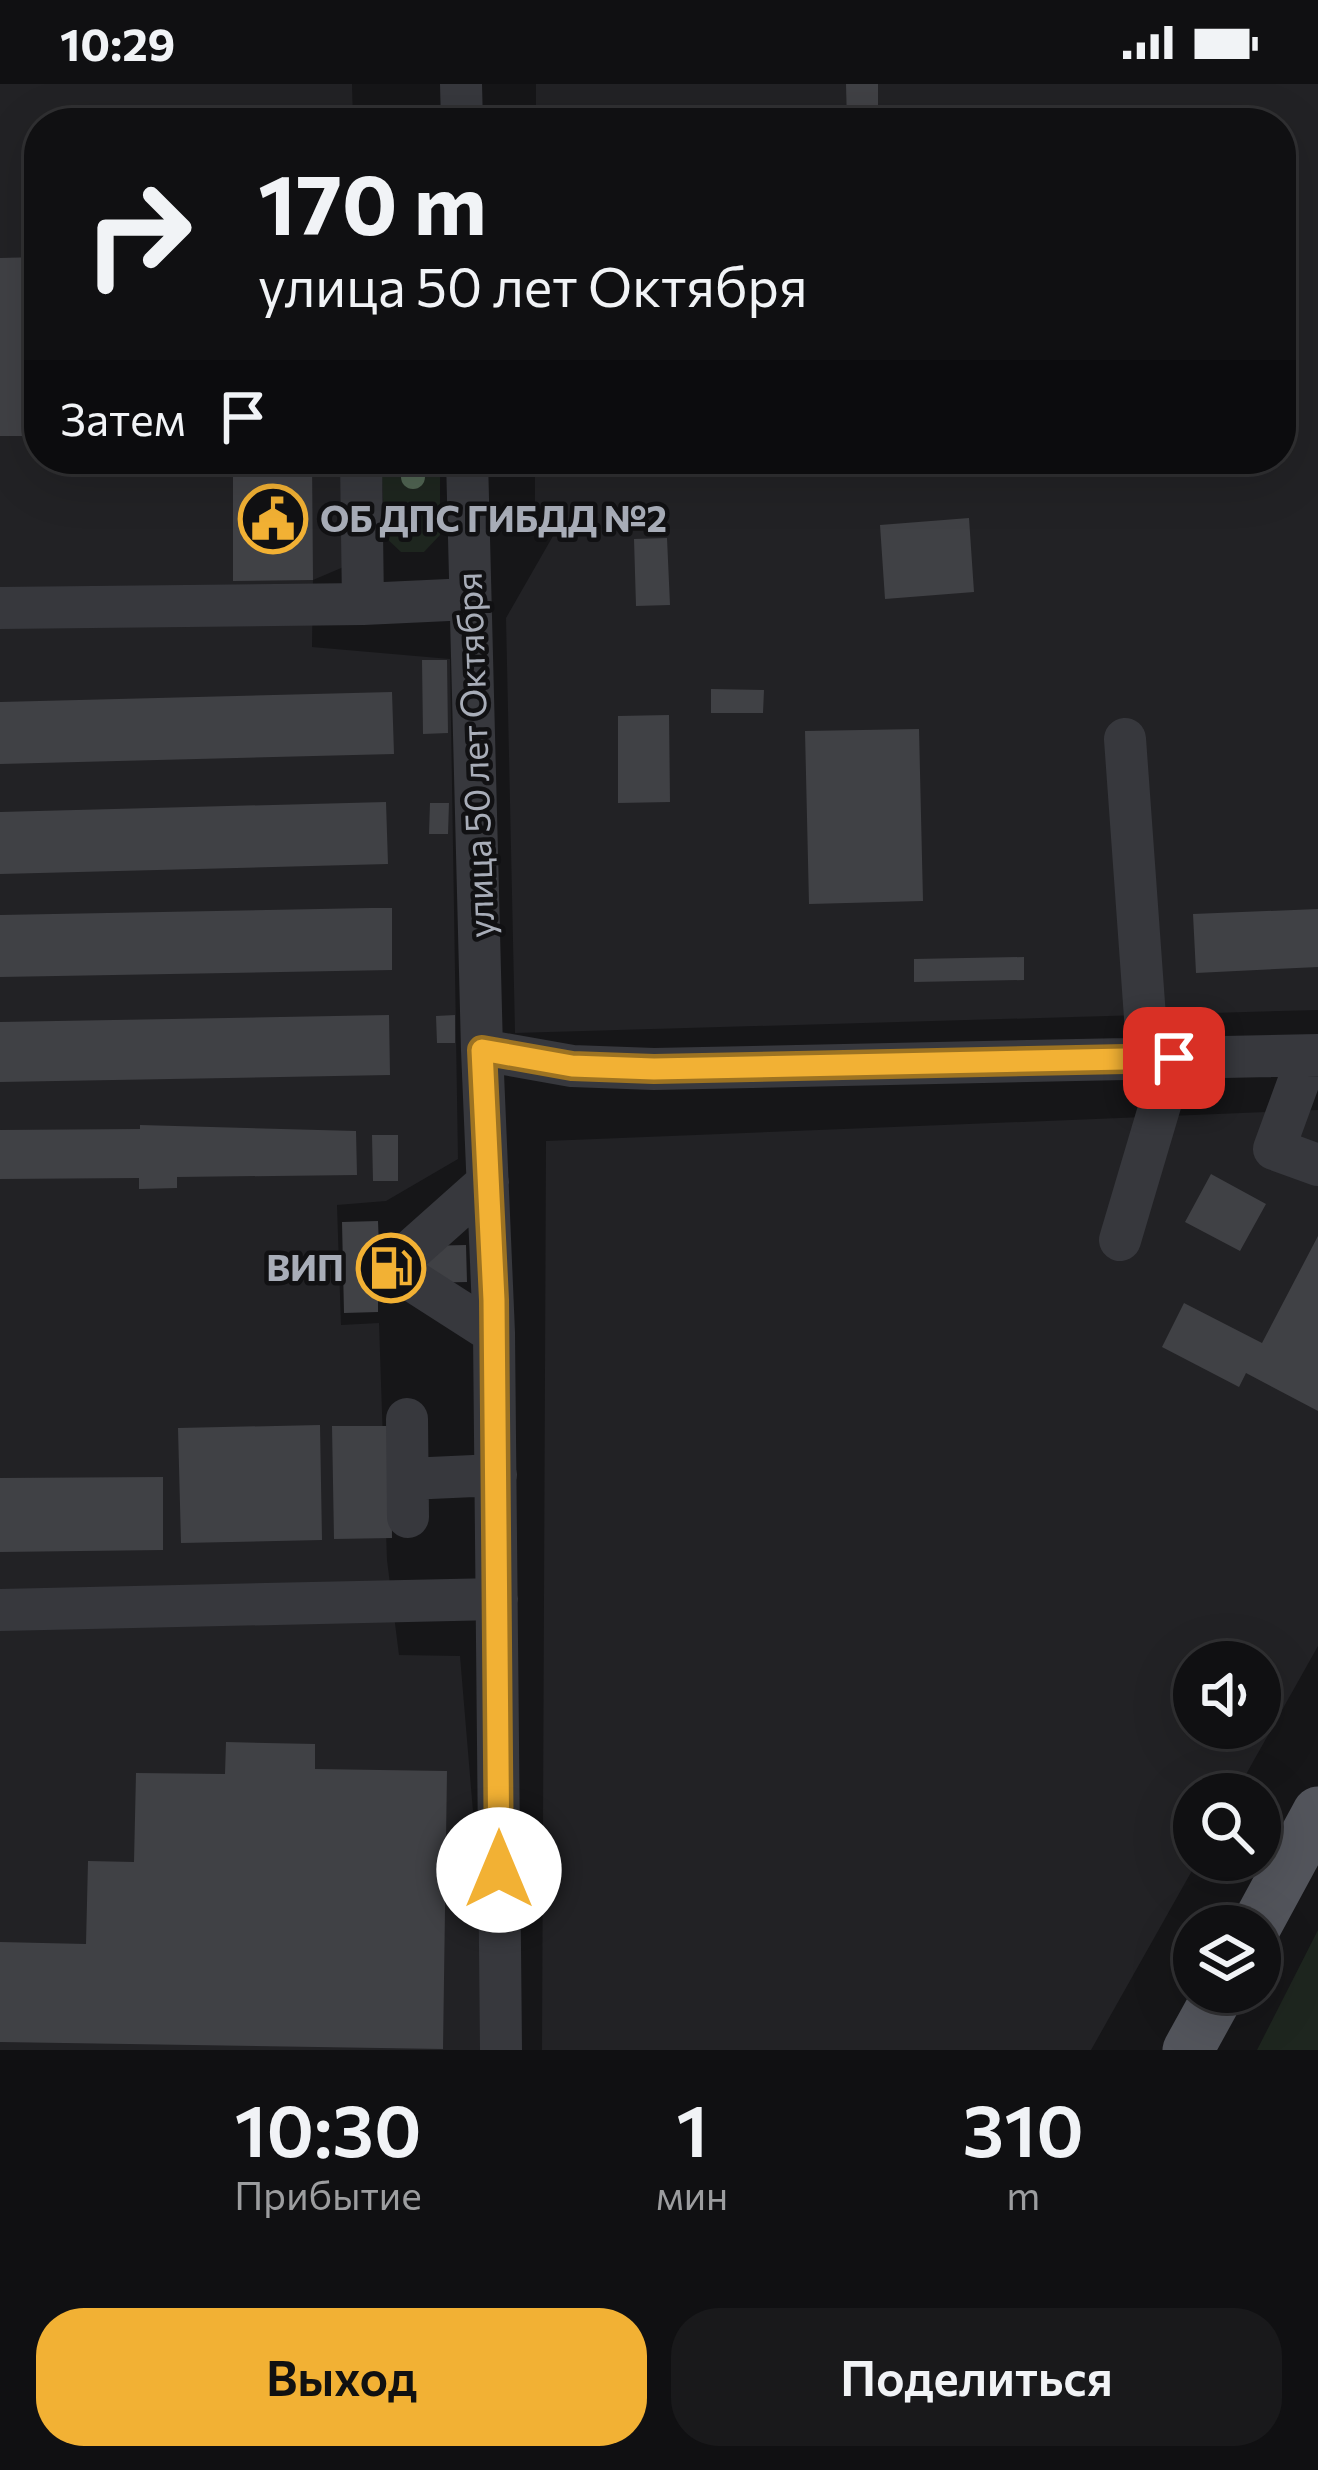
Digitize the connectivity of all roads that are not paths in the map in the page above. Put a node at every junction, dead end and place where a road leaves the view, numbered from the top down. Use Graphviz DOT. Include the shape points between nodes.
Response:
graph roads {
  1 [pos="361,474"];
  2 [pos="467,474"];
  3 [pos="470,599"];
  4 [pos="363,604"];
  5 [pos="0,608"];
  6 [pos="1125,740"];
  7 [pos="482,1050"];
  8 [pos="1313,1056"];
  9 [pos="1161,1058"];
  10 [pos="1318,1165"];
  11 [pos="488,1182"];
  12 [pos="1120,1240"];
  13 [pos="494,1333"];
  14 [pos="407,1419"];
  15 [pos="496,1475"];
  16 [pos="497,1599"];
  17 [pos="0,1610"];
  18 [pos="1318,1812"];
  19 [pos="1267,1905"];
  20 [pos="1208,2013"];
  21 [pos="501,2050"];
  22 [pos="1188,2050"];
  1 -- 4 [label="street"];
  2 -- 3 [label="street, улица 50 лет Октября"];
  3 -- 4 [label="street"];
  3 -- 7 [label="street, улица 50 лет Октября"];
  4 -- 5 [label="street"];
  6 -- 9 [label="street"];
  7 -- 9 [label="street" via="572,1066 654,1069"];
  7 -- 11 [label="street, улица 50 лет Октября"];
  8 -- 9 [label="street"];
  8 -- 10 [label="street" via="1274,1149"];
  9 -- 12 [label="street"];
  11 -- 13 [label="street, улица 50 лет Октября"];
  11 -- 13 [label="street" via="415,1265"];
  13 -- 15 [label="street, улица 50 лет Октября"];
  14 -- 15 [label="street" via="408,1498"];
  15 -- 16 [label="street, улица 50 лет Октября"];
  16 -- 17 [label="street"];
  16 -- 21 [label="street, улица 50 лет Октября"];
  18 -- 19 [label="main road"];
  20 -- 22 [label="main road"];
}
